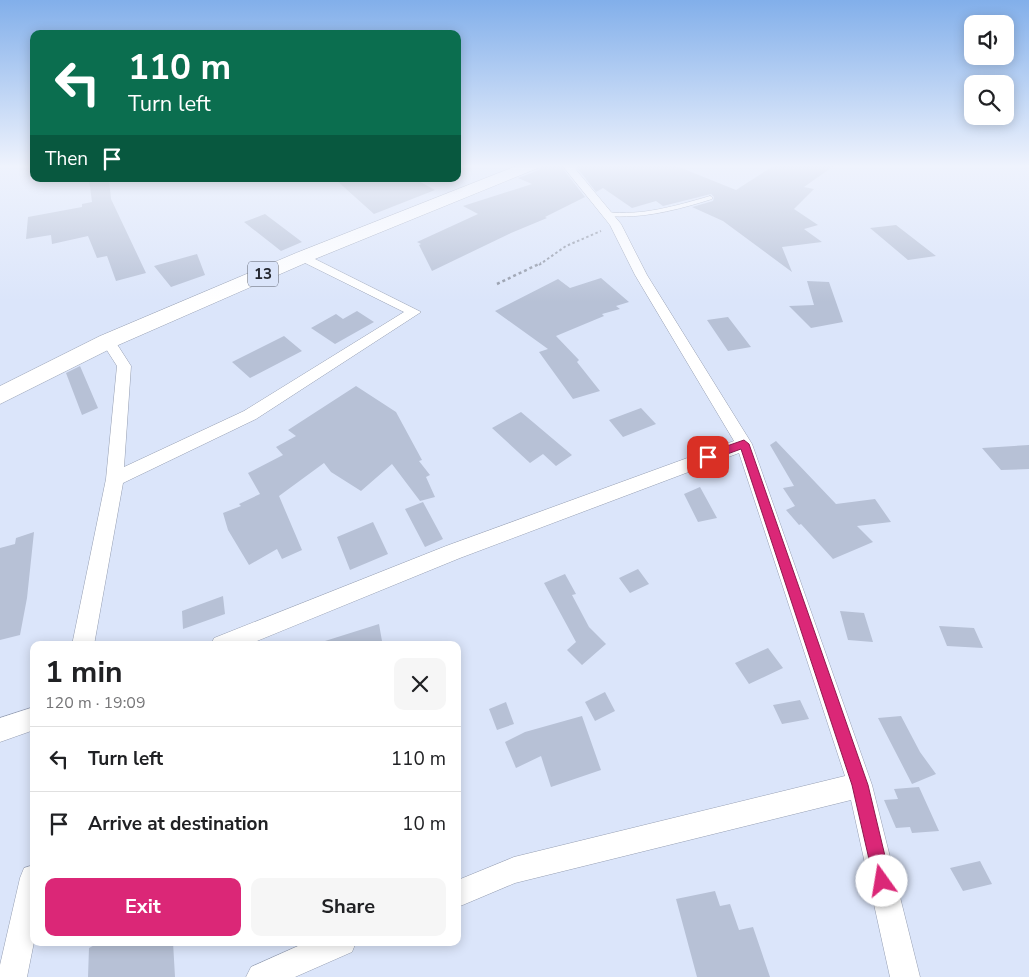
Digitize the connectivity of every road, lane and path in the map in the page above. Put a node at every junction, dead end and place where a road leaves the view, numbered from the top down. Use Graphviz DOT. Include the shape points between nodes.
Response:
graph roads {
  1 [pos="419,211"];
  2 [pos="604,211"];
  3 [pos="663,211"];
  4 [pos="611,219"];
  5 [pos="303,257"];
  6 [pos="497,284"];
  7 [pos="108,341"];
  8 [pos="0,396"];
  9 [pos="744,444"];
  10 [pos="115,479"];
  11 [pos="84,641"];
  12 [pos="232,641"];
  13 [pos="30,719"];
  14 [pos="0,730"];
  15 [pos="860,785"];
  16 [pos="461,893"];
  17 [pos="30,896"];
  18 [pos="333,946"];
  19 [pos="12,977"];
  20 [pos="261,977"];
  21 [pos="905,977"];
  1 -- 5 [label="main road, 13"];
  2 -- 4 [label="street"];
  3 -- 4 [label="lane"];
  4 -- 6 [label="path" via="538,265"];
  4 -- 9 [label="street" via="641,275"];
  5 -- 7 [label="main road, 13"];
  5 -- 10 [label="street" via="414,312 250,415"];
  7 -- 8 [label="main road, 13"];
  7 -- 10 [label="street" via="124,366"];
  9 -- 12 [label="street" via="453,552"];
  9 -- 15 [label="street"];
  10 -- 11 [label="street"];
  13 -- 14 [label="street"];
  15 -- 16 [label="street" via="514,870"];
  15 -- 21 [label="street"];
  17 -- 19 [label="street"];
  18 -- 20 [label="street"];
}
